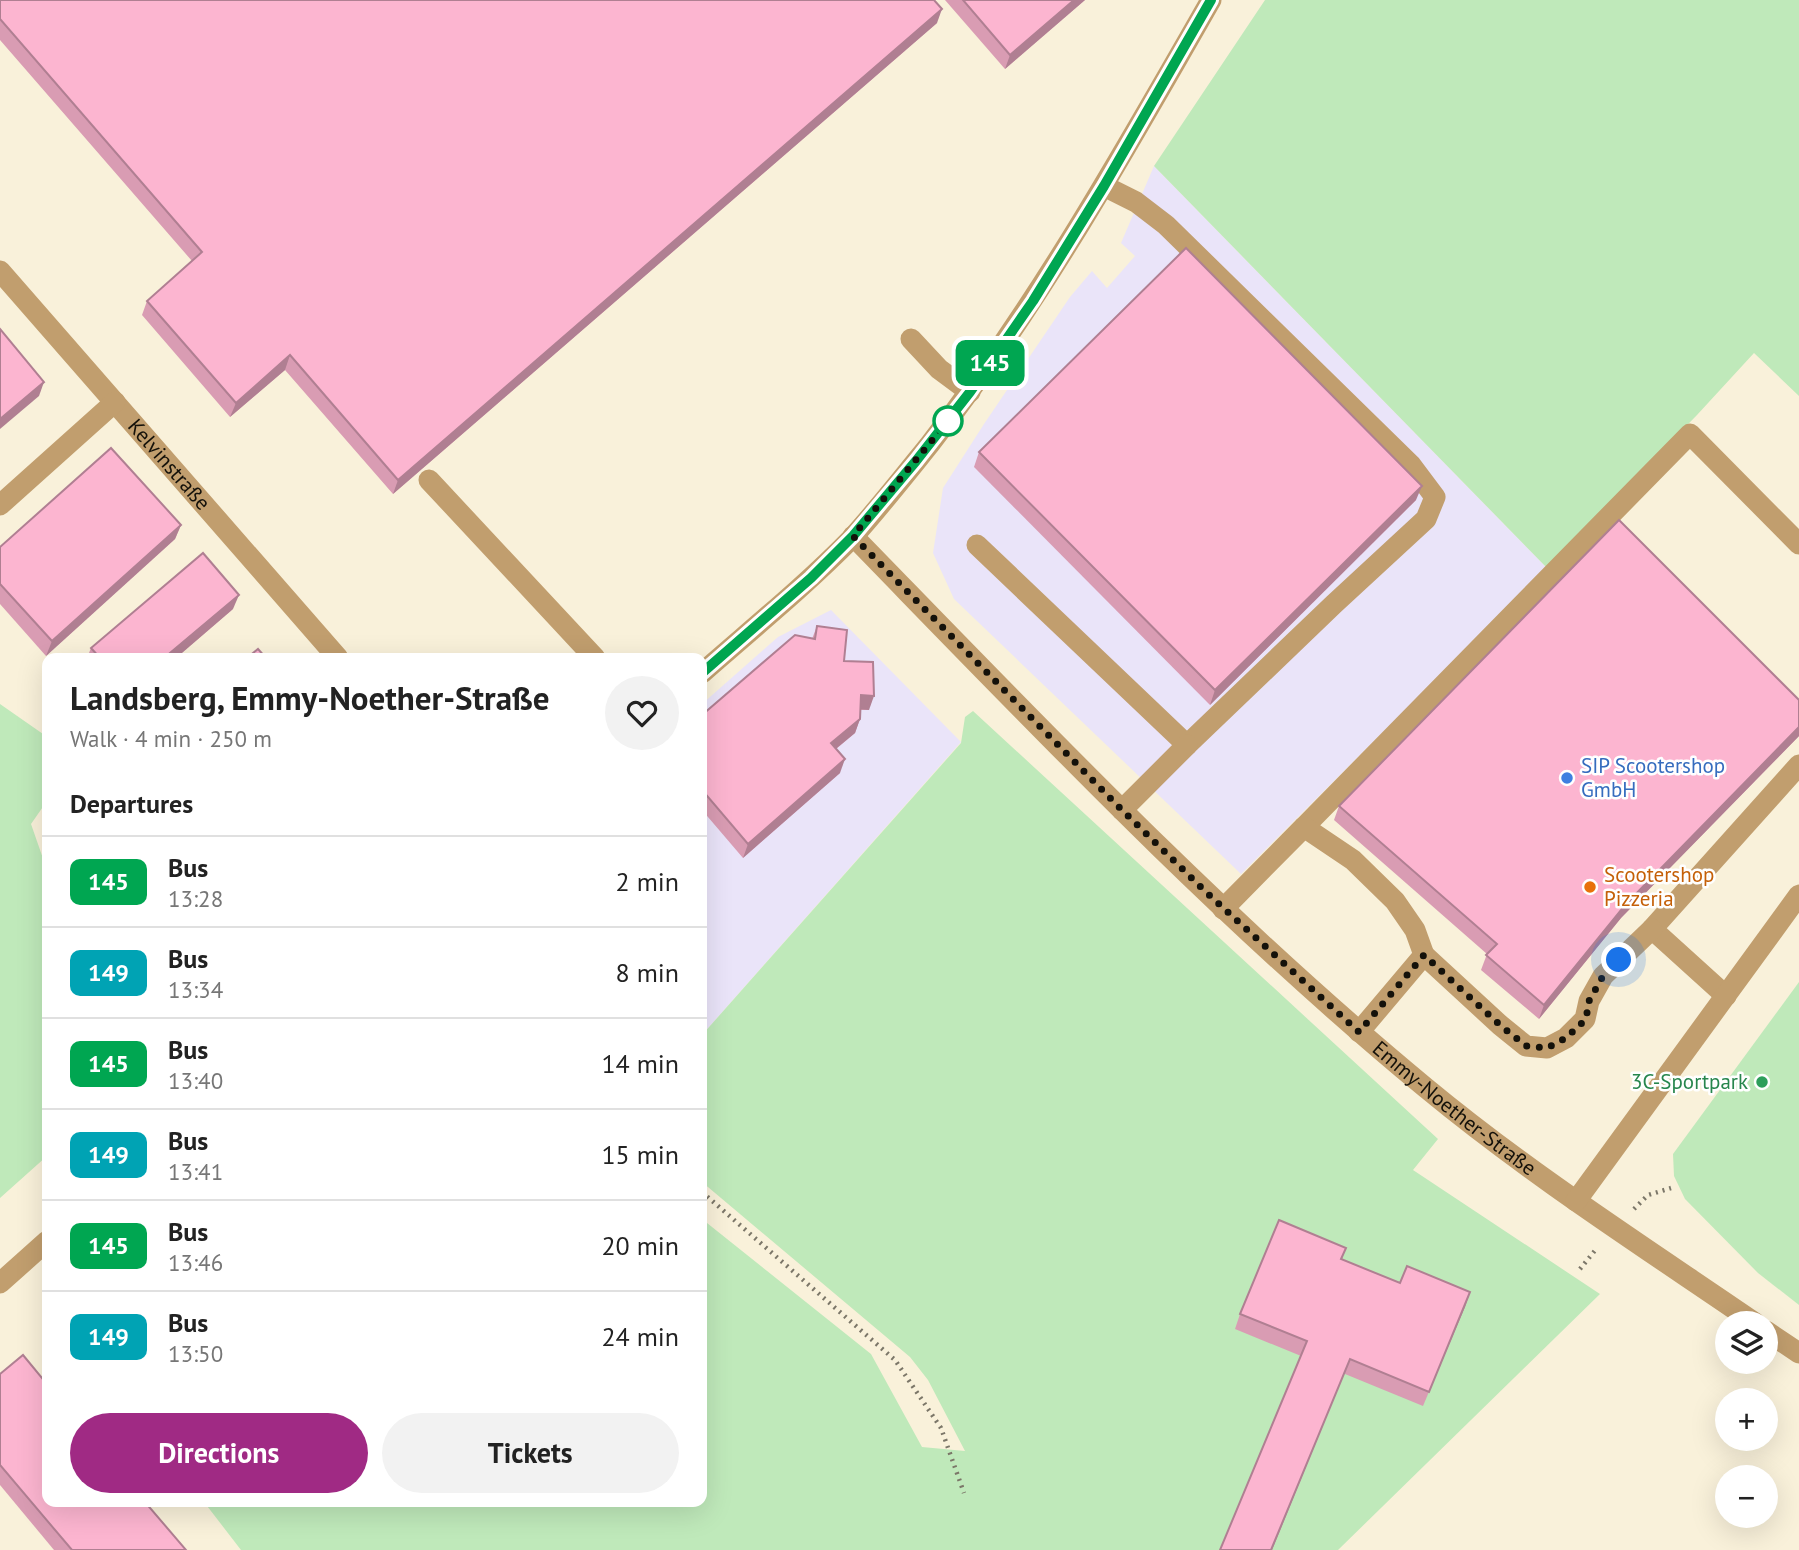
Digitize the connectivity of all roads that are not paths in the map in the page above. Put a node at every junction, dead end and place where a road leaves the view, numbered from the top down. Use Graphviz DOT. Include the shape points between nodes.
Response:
graph roads {
  1 [pos="1211,0"];
  2 [pos="1104,186"];
  3 [pos="0,271"];
  4 [pos="911,339"];
  5 [pos="970,392"];
  6 [pos="115,402"];
  7 [pos="429,480"];
  8 [pos="0,505"];
  9 [pos="853,536"];
  10 [pos="1799,544"];
  11 [pos="977,545"];
  12 [pos="334,653"];
  13 [pos="590,653"];
  14 [pos="707,669"];
  15 [pos="1186,745"];
  16 [pos="1799,765"];
  17 [pos="1122,810"];
  18 [pos="1304,827"];
  19 [pos="1799,895"];
  20 [pos="1223,909"];
  21 [pos="1652,929"];
  22 [pos="1424,955"];
  23 [pos="1726,996"];
  24 [pos="1359,1032"];
  25 [pos="1576,1201"];
  26 [pos="42,1245"];
  27 [pos="0,1283"];
  28 [pos="1737,1311"];
  29 [pos="1778,1339"];
  30 [pos="1799,1353"];
  1 -- 2 [label="street"];
  2 -- 5 [label="street"];
  2 -- 15 [label="street" via="1151,212 1182,239 1412,465 1435,496 1426,519"];
  3 -- 6 [label="street, Kelvinstraße"];
  4 -- 5 [label="street" via="939,369"];
  5 -- 9 [label="street"];
  6 -- 8 [label="street"];
  6 -- 12 [label="street, Kelvinstraße"];
  7 -- 13 [label="street"];
  9 -- 14 [label="street"];
  9 -- 17 [label="street, Emmy-Noether-Straße"];
  10 -- 18 [label="street" via="1690,434"];
  11 -- 15 [label="street"];
  15 -- 17 [label="street"];
  16 -- 21 [label="street"];
  17 -- 20 [label="street, Emmy-Noether-Straße"];
  18 -- 20 [label="street"];
  18 -- 22 [label="street" via="1353,860 1395,901 1415,930"];
  19 -- 23 [label="street"];
  20 -- 24 [label="street, Emmy-Noether-Straße"];
  21 -- 22 [label="street" via="1603,976 1589,1001 1586,1019 1547,1048 1526,1046"];
  21 -- 23 [label="street"];
  22 -- 24 [label="street"];
  23 -- 25 [label="street"];
  24 -- 25 [label="street, Emmy-Noether-Straße" via="1429,1091"];
  25 -- 28 [label="street, Emmy-Noether-Straße"];
  26 -- 27 [label="street"];
  29 -- 30 [label="street"];
}
